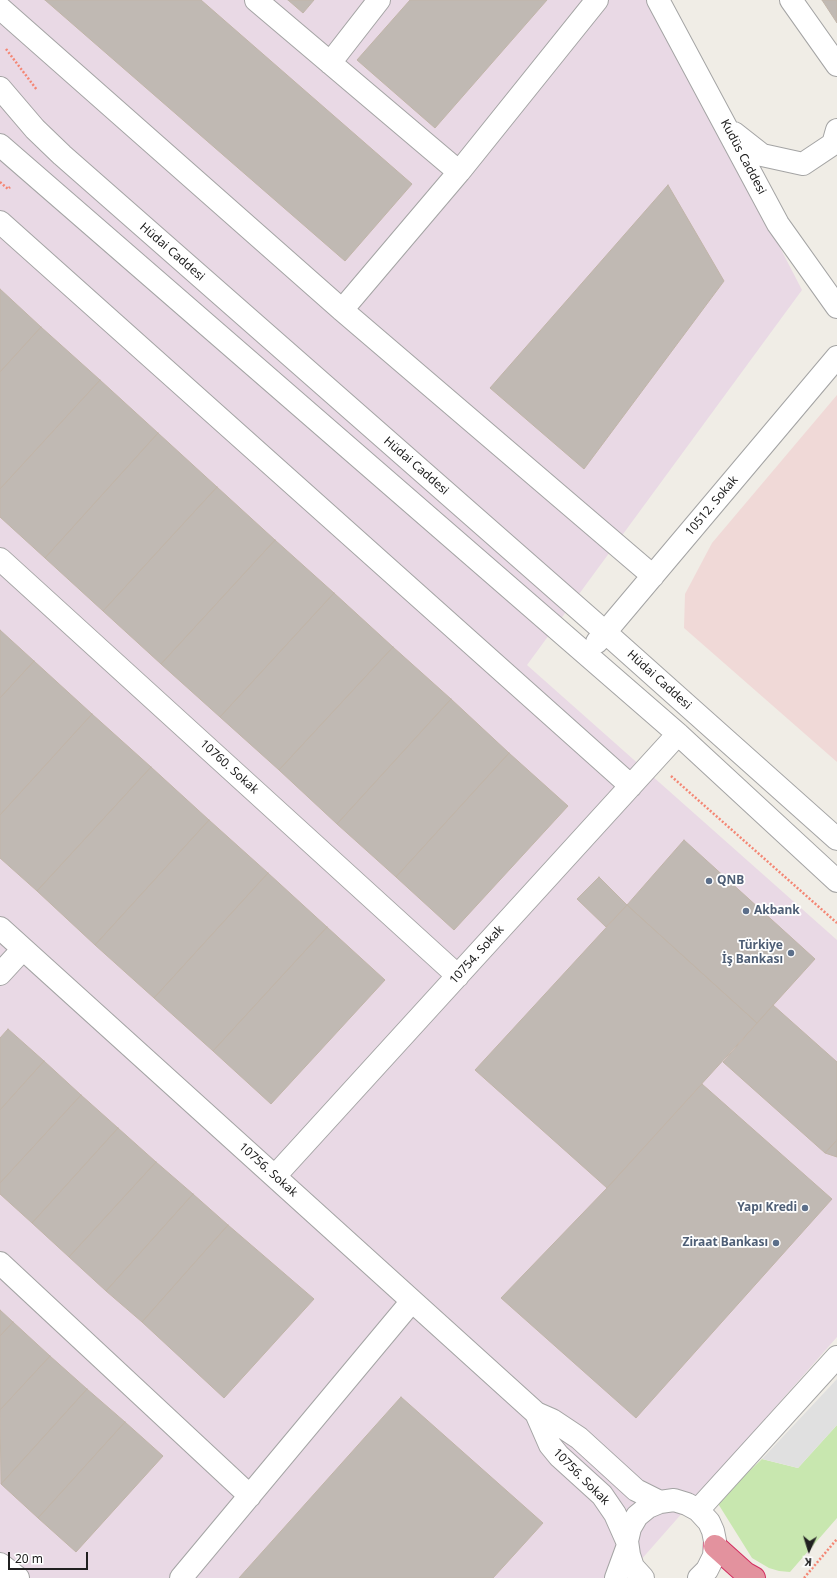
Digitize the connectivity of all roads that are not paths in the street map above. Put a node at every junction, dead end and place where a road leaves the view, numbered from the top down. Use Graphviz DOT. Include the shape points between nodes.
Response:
graph roads {
  1 [pos="256,0"];
  2 [pos="379,0"];
  3 [pos="597,0"];
  4 [pos="658,0"];
  5 [pos="791,0"];
  6 [pos="0,8"];
  7 [pos="330,63"];
  8 [pos="837,65"];
  9 [pos="0,88"];
  10 [pos="728,129"];
  11 [pos="837,130"];
  12 [pos="0,145"];
  13 [pos="459,172"];
  14 [pos="0,222"];
  15 [pos="837,307"];
  16 [pos="342,310"];
  17 [pos="837,357"];
  18 [pos="0,559"];
  19 [pos="653,576"];
  20 [pos="605,632"];
  21 [pos="586,655"];
  22 [pos="678,734"];
  23 [pos="631,786"];
  24 [pos="837,839"];
  25 [pos="837,881"];
  26 [pos="0,928"];
  27 [pos="23,949"];
  28 [pos="0,974"];
  29 [pos="458,976"];
  30 [pos="275,1176"];
  31 [pos="0,1263"];
  32 [pos="412,1301"];
  33 [pos="837,1357"];
  34 [pos="536,1412"];
  35 [pos="250,1496"];
  36 [pos="660,1502"];
  37 [pos="698,1510"];
  38 [pos="627,1545"];
  39 [pos="715,1546"];
  40 [pos="0,1564"];
  41 [pos="18,1578"];
  42 [pos="181,1578"];
  43 [pos="616,1578"];
  44 [pos="643,1578"];
  45 [pos="699,1578"];
  46 [pos="754,1578"];
  1 -- 7 [label="street"];
  2 -- 7 [label="street"];
  3 -- 13 [label="street"];
  4 -- 10 [label="street, Kudüs Caddesi"];
  5 -- 8 [label="street"];
  6 -- 16 [label="street"];
  7 -- 13 [label="street"];
  9 -- 20 [label="street, Hüdai Caddesi" via="35,129 62,155"];
  10 -- 11 [label="street" via="762,155 803,164 833,144"];
  10 -- 15 [label="street, Kudüs Caddesi" via="778,224"];
  12 -- 21 [label="street"];
  13 -- 16 [label="street"];
  14 -- 23 [label="street"];
  16 -- 19 [label="street"];
  17 -- 19 [label="street, 10512. Sokak"];
  18 -- 29 [label="street, 10760. Sokak"];
  19 -- 20 [label="street, 10512. Sokak"];
  20 -- 21 [label="street, 10512. Sokak"];
  20 -- 24 [label="street, Hüdai Caddesi"];
  21 -- 22 [label="street"];
  22 -- 23 [label="street, 10754. Sokak"];
  22 -- 25 [label="street"];
  23 -- 29 [label="street, 10754. Sokak"];
  26 -- 27 [label="street, 10756. Sokak"];
  27 -- 28 [label="street"];
  27 -- 30 [label="street, 10756. Sokak"];
  29 -- 30 [label="street, 10754. Sokak"];
  30 -- 32 [label="street, 10756. Sokak"];
  31 -- 35 [label="street"];
  32 -- 34 [label="street, 10756. Sokak"];
  32 -- 35 [label="street"];
  33 -- 37 [label="street"];
  34 -- 36 [label="street, 10756. Sokak" via="579,1438 636,1490"];
  34 -- 38 [label="street, 10756. Sokak" via="550,1445 602,1495 615,1514"];
  35 -- 42 [label="street"];
  36 -- 37 [label="street" via="680,1501"];
  36 -- 38 [label="street" via="637,1516 630,1528"];
  37 -- 39 [label="street" via="709,1522"];
  38 -- 43 [label="street"];
  38 -- 44 [label="street, 10756. Sokak" via="633,1567"];
  39 -- 45 [label="street" via="710,1566"];
  39 -- 46 [label="highway"];
  40 -- 41 [label="street"];
}
